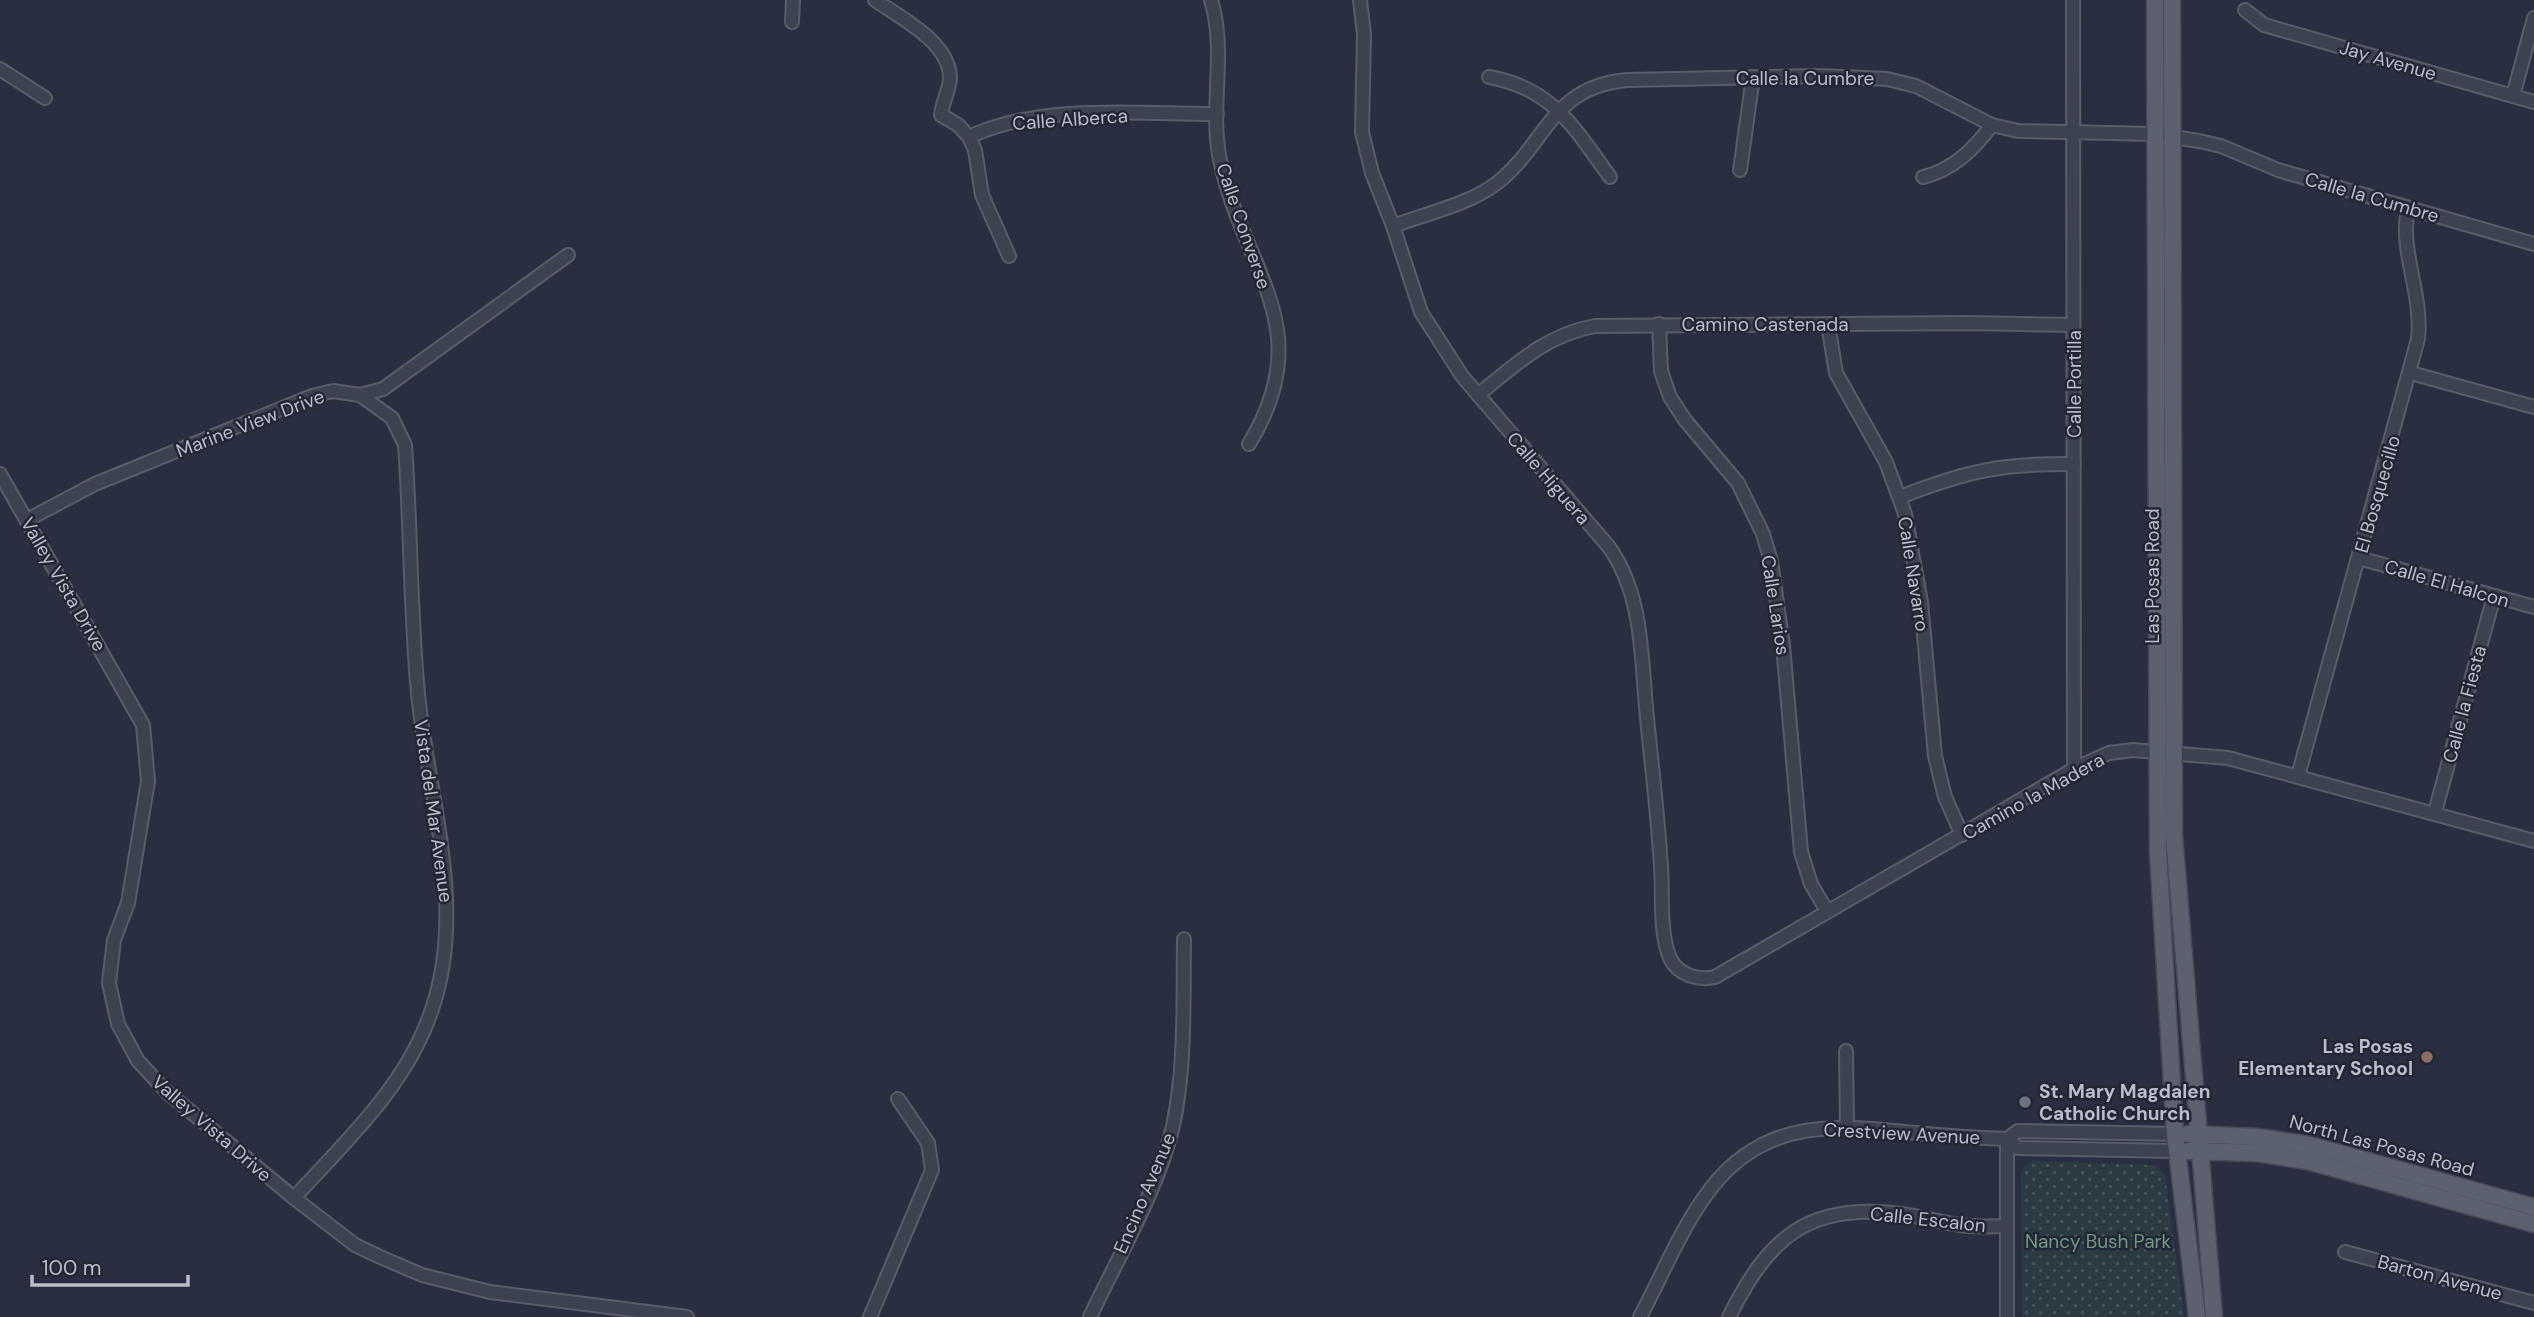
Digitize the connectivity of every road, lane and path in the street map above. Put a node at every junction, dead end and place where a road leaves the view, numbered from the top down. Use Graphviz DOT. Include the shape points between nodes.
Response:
graph roads {
  1 [pos="793,0"];
  2 [pos="875,0"];
  3 [pos="1211,0"];
  4 [pos="1360,0"];
  5 [pos="2073,0"];
  6 [pos="2155,0"];
  7 [pos="2172,0"];
  8 [pos="2245,10"];
  9 [pos="2534,18"];
  10 [pos="792,22"];
  11 [pos="0,69"];
  12 [pos="1489,77"];
  13 [pos="1753,77"];
  14 [pos="2512,96"];
  15 [pos="45,98"];
  16 [pos="2534,102"];
  17 [pos="1559,111"];
  18 [pos="1217,114"];
  19 [pos="1992,125"];
  20 [pos="2074,132"];
  21 [pos="2154,134"];
  22 [pos="2172,136"];
  23 [pos="969,137"];
  24 [pos="1740,170"];
  25 [pos="1610,177"];
  26 [pos="1923,177"];
  27 [pos="2408,209"];
  28 [pos="1393,226"];
  29 [pos="2534,244"];
  30 [pos="568,255"];
  31 [pos="1009,256"];
  32 [pos="1659,324"];
  33 [pos="1828,324"];
  34 [pos="2073,325"];
  35 [pos="2411,373"];
  36 [pos="1478,395"];
  37 [pos="360,396"];
  38 [pos="2534,407"];
  39 [pos="1249,444"];
  40 [pos="2074,464"];
  41 [pos="0,474"];
  42 [pos="1900,496"];
  43 [pos="27,520"];
  44 [pos="2359,558"];
  45 [pos="2494,596"];
  46 [pos="2534,607"];
  47 [pos="2165,751"];
  48 [pos="2074,769"];
  49 [pos="2298,776"];
  50 [pos="2435,812"];
  51 [pos="1962,835"];
  52 [pos="2534,841"];
  53 [pos="1827,911"];
  54 [pos="1184,939"];
  55 [pos="1685,974"];
  56 [pos="1846,1051"];
  57 [pos="898,1098"];
  58 [pos="1847,1126"];
  59 [pos="2175,1134"];
  60 [pos="2198,1134"];
  61 [pos="2007,1139"];
  62 [pos="2199,1151"];
  63 [pos="2176,1152"];
  64 [pos="294,1198"];
  65 [pos="2534,1207"];
  66 [pos="2534,1224"];
  67 [pos="2007,1226"];
  68 [pos="2346,1251"];
  69 [pos="2534,1303"];
  70 [pos="594,1310"];
  71 [pos="687,1317"];
  72 [pos="870,1317"];
  73 [pos="1090,1317"];
  74 [pos="1640,1317"];
  75 [pos="1729,1317"];
  76 [pos="2007,1317"];
  77 [pos="2197,1317"];
  78 [pos="2214,1317"];
  1 -- 10 [label="street"];
  2 -- 23 [label="street" via="940,51 950,77 941,115"];
  3 -- 18 [label="street, Calle Converse" via="1219,41"];
  4 -- 28 [label="street, Calle Higuera" via="1362,132"];
  5 -- 20 [label="street, Calle Portilla"];
  6 -- 21 [label="main road, Las Posas Road"];
  7 -- 22 [label="main road, Las Posas Road"];
  8 -- 14 [label="street, Jay Avenue" via="2264,25"];
  9 -- 14 [label="street"];
  11 -- 15 [label="street"];
  12 -- 17 [label="street" via="1537,92"];
  13 -- 17 [label="street, Calle la Cumbre" via="1617,81 1588,90"];
  13 -- 19 [label="street, Calle la Cumbre" via="1863,77 1903,82"];
  13 -- 24 [label="street"];
  14 -- 16 [label="street, Jay Avenue"];
  17 -- 25 [label="street"];
  17 -- 28 [label="street, Calle la Cumbre" via="1516,164 1488,189"];
  18 -- 23 [label="street, Calle Alberca" via="1049,116 1008,122"];
  18 -- 39 [label="street, Calle Converse" via="1220,160 1278,331 1274,392"];
  19 -- 20 [label="street, Calle la Cumbre" via="2018,131"];
  19 -- 26 [label="street" via="1967,154 1938,174"];
  20 -- 21 [label="street, Calle la Cumbre"];
  20 -- 34 [label="street, Calle Portilla"];
  21 -- 22 [label="street, Calle la Cumbre"];
  21 -- 47 [label="main road, Las Posas Road"];
  22 -- 27 [label="street, Calle la Cumbre" via="2221,146 2256,163"];
  22 -- 47 [label="main road, Las Posas Road"];
  23 -- 31 [label="street" via="982,195"];
  27 -- 29 [label="street, Calle la Cumbre"];
  27 -- 35 [label="street, El Bosquecillo" via="2404,235 2421,314"];
  28 -- 36 [label="street, Calle Higuera" via="1421,312 1449,359"];
  30 -- 37 [label="street, Marine View Drive" via="394,383"];
  32 -- 33 [label="street, Camino Castenada"];
  32 -- 36 [label="street, Camino Castenada" via="1595,326 1564,333 1522,357"];
  32 -- 53 [label="street, Calle Larios" via="1661,371 1670,397 1738,483 1771,561 1801,852 1811,884"];
  33 -- 34 [label="street, Camino Castenada"];
  33 -- 42 [label="street, Calle Navarro" via="1836,373"];
  34 -- 40 [label="street, Calle Portilla"];
  35 -- 38 [label="street"];
  35 -- 44 [label="street, El Bosquecillo"];
  36 -- 55 [label="street, Calle Higuera" via="1609,547 1628,581 1637,623 1666,941 1672,961"];
  37 -- 43 [label="street, Marine View Drive" via="333,391 312,396 95,484"];
  37 -- 64 [label="street, Vista del Mar Avenue" via="392,418 405,445 418,693 448,909 446,947 432,1011 413,1055 381,1102"];
  40 -- 42 [label="street" via="2015,464 1972,471"];
  40 -- 48 [label="street, Calle Portilla"];
  41 -- 43 [label="street, Valley Vista Drive"];
  42 -- 51 [label="street, Calle Navarro" via="1919,590 1940,780"];
  43 -- 64 [label="street, Valley Vista Drive" via="129,696 147,742 142,827 110,969 118,1024 138,1061 167,1093"];
  44 -- 45 [label="street, Calle El Halcon"];
  44 -- 49 [label="street, El Bosquecillo"];
  45 -- 46 [label="street, Calle El Halcon"];
  45 -- 50 [label="street, Calle la Fiesta"];
  47 -- 48 [label="street, Camino la Madera" via="2109,754"];
  47 -- 49 [label="street, Camino la Madera" via="2228,758"];
  47 -- 59 [label="main road, Las Posas Road" via="2162,939"];
  47 -- 60 [label="main road, Las Posas Road"];
  48 -- 51 [label="street, Camino la Madera"];
  49 -- 50 [label="street, Camino la Madera"];
  50 -- 52 [label="street, Camino la Madera"];
  51 -- 53 [label="street, Camino la Madera"];
  53 -- 55 [label="street, Camino la Madera" via="1716,977"];
  54 -- 73 [label="street, Encino Avenue" via="1181,1071 1172,1126 1160,1166"];
  56 -- 58 [label="street"];
  57 -- 72 [label="street" via="928,1143 932,1170"];
  58 -- 61 [label="street, Crestview Avenue"];
  58 -- 74 [label="street, Crestview Avenue" via="1817,1127 1779,1137 1723,1175 1697,1210"];
  59 -- 60 [label="main road, North Las Posas Road"];
  59 -- 61 [label="street, Crestview Avenue" via="2018,1131"];
  59 -- 63 [label="main road, Las Posas Road"];
  60 -- 62 [label="main road, Las Posas Road"];
  60 -- 65 [label="main road, North Las Posas Road" via="2310,1145"];
  61 -- 63 [label="street, Crestview Avenue" via="2018,1148"];
  61 -- 67 [label="street"];
  62 -- 63 [label="main road, North Las Posas Road"];
  62 -- 66 [label="main road, North Las Posas Road" via="2308,1161"];
  62 -- 78 [label="main road, Las Posas Road"];
  63 -- 77 [label="main road, Las Posas Road"];
  64 -- 70 [label="street, Valley Vista Drive" via="355,1245 422,1275"];
  67 -- 75 [label="street, Calle Escalon" via="1971,1226 1871,1212 1823,1218 1789,1234 1766,1254"];
  67 -- 76 [label="street"];
  68 -- 69 [label="street, Barton Avenue"];
  70 -- 71 [label="street, Valley Vista Drive"];
}
